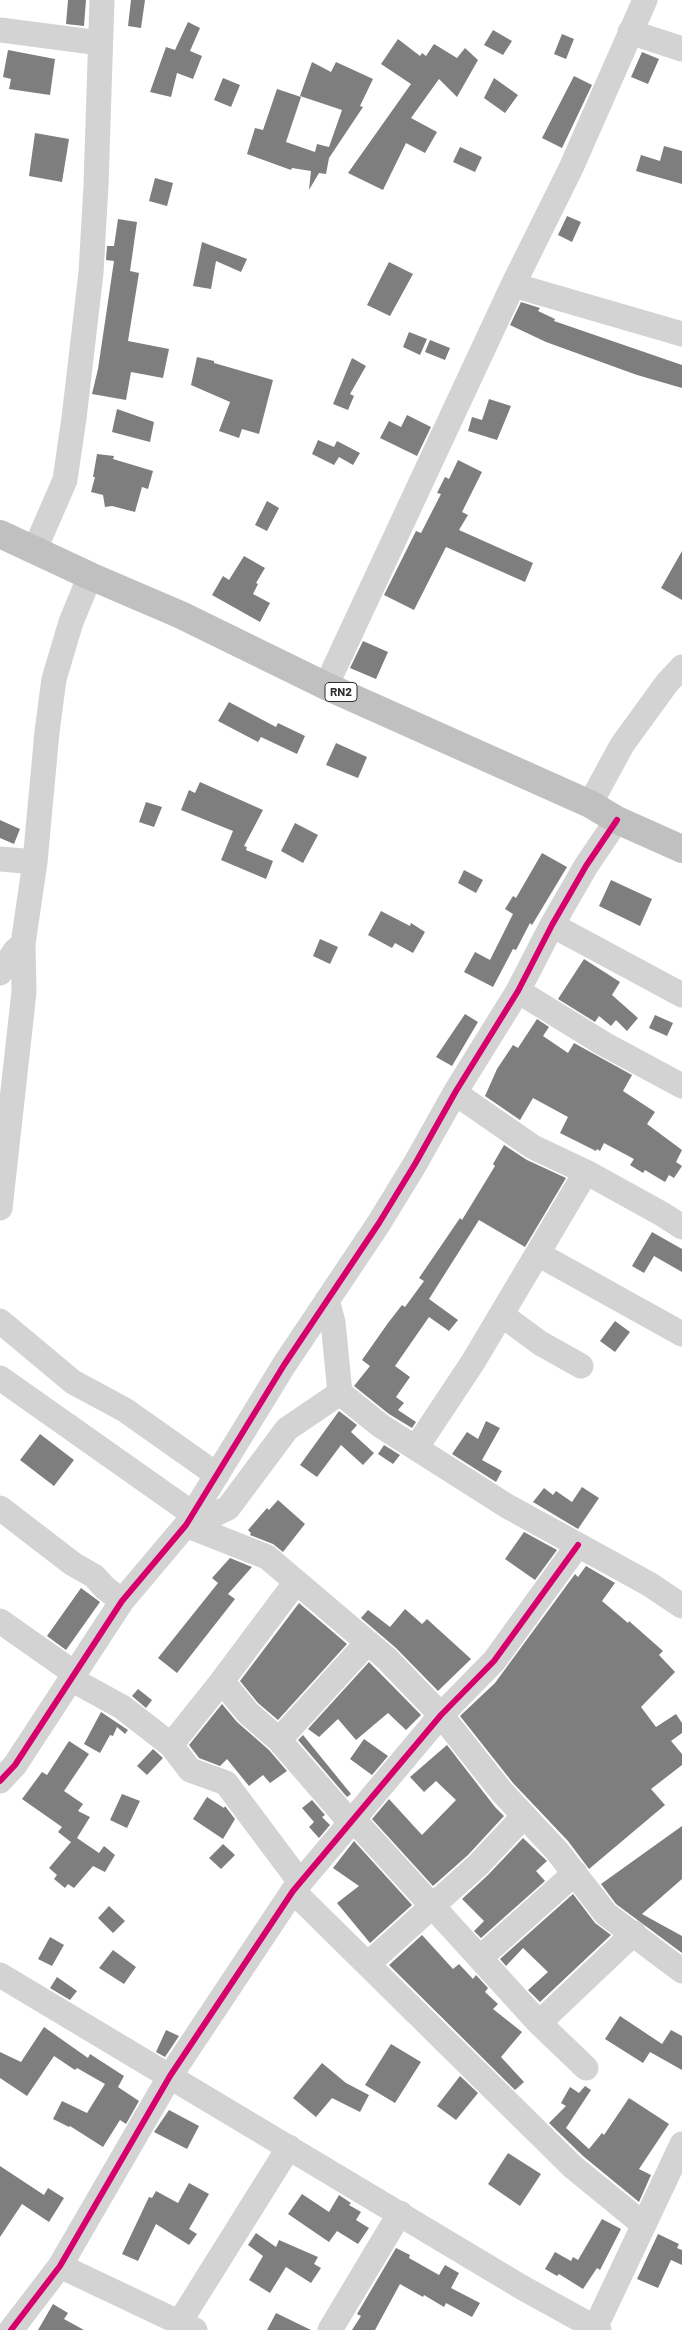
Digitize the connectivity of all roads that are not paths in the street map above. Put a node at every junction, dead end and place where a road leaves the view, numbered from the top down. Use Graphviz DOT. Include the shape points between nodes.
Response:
graph roads {
  1 [pos="102,0"];
  2 [pos="645,0"];
  3 [pos="0,30"];
  4 [pos="630,32"];
  5 [pos="100,43"];
  6 [pos="682,49"];
  7 [pos="513,284"];
  8 [pos="682,334"];
  9 [pos="0,534"];
  10 [pos="36,549"];
  11 [pos="90,576"];
  12 [pos="682,666"];
  13 [pos="326,686"];
  14 [pos="590,804"];
  15 [pos="617,820"];
  16 [pos="682,849"];
  17 [pos="0,859"];
  18 [pos="36,862"];
  19 [pos="552,925"];
  20 [pos="23,944"];
  21 [pos="0,973"];
  22 [pos="518,991"];
  23 [pos="682,995"];
  24 [pos="682,1086"];
  25 [pos="454,1093"];
  26 [pos="586,1172"];
  27 [pos="0,1208"];
  28 [pos="682,1227"];
  29 [pos="538,1254"];
  30 [pos="327,1300"];
  31 [pos="502,1315"];
  32 [pos="0,1321"];
  33 [pos="682,1334"];
  34 [pos="581,1366"];
  35 [pos="0,1378"];
  36 [pos="340,1393"];
  37 [pos="416,1448"];
  38 [pos="217,1475"];
  39 [pos="0,1508"];
  40 [pos="190,1522"];
  41 [pos="578,1545"];
  42 [pos="296,1582"];
  43 [pos="122,1601"];
  44 [pos="682,1606"];
  45 [pos="0,1621"];
  46 [pos="367,1643"];
  47 [pos="73,1676"];
  48 [pos="222,1681"];
  49 [pos="441,1715"];
  50 [pos="279,1740"];
  51 [pos="171,1745"];
  52 [pos="5,1766"];
  53 [pos="524,1816"];
  54 [pos="351,1821"];
  55 [pos="574,1873"];
  56 [pos="297,1886"];
  57 [pos="433,1907"];
  58 [pos="634,1933"];
  59 [pos="480,1958"];
  60 [pos="368,1964"];
  61 [pos="682,1971"];
  62 [pos="0,1975"];
  63 [pos="539,2023"];
  64 [pos="586,2068"];
  65 [pos="170,2076"];
  66 [pos="682,2144"];
  67 [pos="289,2147"];
  68 [pos="400,2213"];
  69 [pos="644,2225"];
  70 [pos="60,2266"];
  71 [pos="187,2326"];
  72 [pos="597,2329"];
  73 [pos="11,2330"];
  74 [pos="330,2330"];
  1 -- 5 [label="street"];
  2 -- 4 [label="street"];
  3 -- 5 [label="street"];
  4 -- 6 [label="street"];
  4 -- 7 [label="street" via="571,168"];
  5 -- 10 [label="street" via="91,273 74,418 65,480"];
  7 -- 8 [label="street"];
  7 -- 13 [label="street"];
  9 -- 10 [label="highway, RN2"];
  10 -- 11 [label="highway, RN2"];
  11 -- 13 [label="highway, RN2" via="181,615"];
  11 -- 18 [label="street" via="71,622 54,679"];
  12 -- 14 [label="street" via="622,745"];
  13 -- 14 [label="highway, RN2"];
  14 -- 15 [label="highway, RN2"];
  15 -- 16 [label="highway, RN2"];
  15 -- 19 [label="street"];
  17 -- 18 [label="street"];
  18 -- 20 [label="street"];
  19 -- 22 [label="street"];
  19 -- 23 [label="street"];
  20 -- 21 [label="street"];
  20 -- 27 [label="street" via="24,992"];
  22 -- 24 [label="street" via="604,1044"];
  22 -- 25 [label="street"];
  25 -- 26 [label="street" via="533,1147"];
  25 -- 30 [label="street" via="410,1173"];
  26 -- 28 [label="street"];
  26 -- 29 [label="street"];
  29 -- 31 [label="street"];
  29 -- 33 [label="street"];
  30 -- 36 [label="street"];
  30 -- 38 [label="street"];
  31 -- 34 [label="street" via="540,1343"];
  31 -- 37 [label="street"];
  32 -- 38 [label="street" via="73,1382 125,1410"];
  35 -- 40 [label="street"];
  36 -- 37 [label="street" via="381,1426"];
  36 -- 40 [label="street" via="287,1428 228,1508"];
  37 -- 41 [label="street" via="507,1506"];
  38 -- 40 [label="street"];
  39 -- 43 [label="street" via="72,1564 94,1576"];
  40 -- 42 [label="street" via="267,1557"];
  40 -- 43 [label="street"];
  41 -- 44 [label="street"];
  41 -- 49 [label="street" via="494,1661"];
  42 -- 46 [label="street"];
  42 -- 48 [label="street"];
  43 -- 47 [label="street"];
  45 -- 47 [label="street"];
  46 -- 49 [label="street"];
  46 -- 50 [label="street"];
  47 -- 51 [label="street" via="122,1707"];
  47 -- 52 [label="street"];
  48 -- 50 [label="street" via="248,1713"];
  48 -- 51 [label="street"];
  49 -- 53 [label="street"];
  49 -- 54 [label="street"];
  50 -- 54 [label="street"];
  51 -- 56 [label="street" via="190,1770 226,1782"];
  53 -- 55 [label="street"];
  53 -- 57 [label="street"];
  54 -- 56 [label="street"];
  54 -- 57 [label="street"];
  55 -- 58 [label="street" via="606,1914"];
  55 -- 59 [label="street"];
  56 -- 60 [label="street"];
  56 -- 65 [label="street"];
  57 -- 59 [label="street"];
  57 -- 60 [label="street"];
  58 -- 61 [label="street"];
  58 -- 63 [label="street"];
  59 -- 63 [label="street"];
  60 -- 69 [label="street" via="574,2167"];
  62 -- 65 [label="street"];
  63 -- 64 [label="street"];
  65 -- 67 [label="street"];
  65 -- 70 [label="street"];
  66 -- 69 [label="street"];
  67 -- 68 [label="street"];
  67 -- 71 [label="street"];
  68 -- 72 [label="street"];
  68 -- 74 [label="street"];
  69 -- 72 [label="street"];
  70 -- 71 [label="street"];
  70 -- 73 [label="street"];
}
